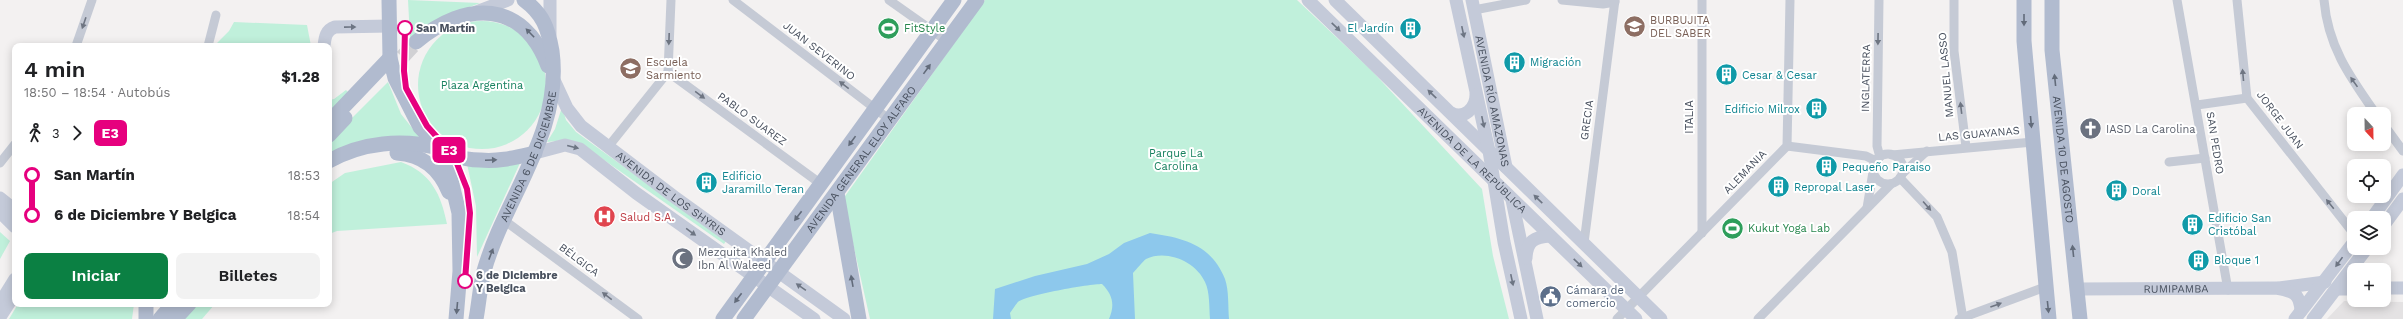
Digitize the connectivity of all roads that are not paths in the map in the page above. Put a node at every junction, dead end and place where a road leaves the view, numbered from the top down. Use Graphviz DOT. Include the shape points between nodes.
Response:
graph roads {
  1 [pos="92,0"];
  2 [pos="389,0"];
  3 [pos="508,0"];
  4 [pos="524,0"];
  5 [pos="550,0"];
  6 [pos="671,0"];
  7 [pos="733,0"];
  8 [pos="889,0"];
  9 [pos="954,0"];
  10 [pos="977,0"];
  11 [pos="1308,0"];
  12 [pos="1335,0"];
  13 [pos="1456,0"];
  14 [pos="1526,0"];
  15 [pos="1562,0"];
  16 [pos="1702,0"];
  17 [pos="1790,0"];
  18 [pos="1879,0"];
  19 [pos="1954,0"];
  20 [pos="2024,0"];
  21 [pos="2052,0"];
  22 [pos="2177,0"];
  23 [pos="2237,0"];
  24 [pos="2324,0"];
  25 [pos="1615,1"];
  26 [pos="1473,5"];
  27 [pos="476,12"];
  28 [pos="216,15"];
  29 [pos="390,26"];
  30 [pos="932,31"];
  31 [pos="550,35"];
  32 [pos="947,41"];
  33 [pos="416,42"];
  34 [pos="77,43"];
  35 [pos="209,43"];
  36 [pos="324,43"];
  37 [pos="390,58"];
  38 [pos="668,72"];
  39 [pos="387,74"];
  40 [pos="554,80"];
  41 [pos="1477,93"];
  42 [pos="2247,98"];
  43 [pos="2197,105"];
  44 [pos="2371,107"];
  45 [pos="875,109"];
  46 [pos="1451,113"];
  47 [pos="332,119"];
  48 [pos="890,120"];
  49 [pos="332,132"];
  50 [pos="2391,135"];
  51 [pos="2033,142"];
  52 [pos="1787,146"];
  53 [pos="608,147"];
  54 [pos="1966,147"];
  55 [pos="12,148"];
  56 [pos="441,149"];
  57 [pos="1489,151"];
  58 [pos="1928,151"];
  59 [pos="2403,151"];
  60 [pos="535,153"];
  61 [pos="1892,155"];
  62 [pos="2205,158"];
  63 [pos="1878,159"];
  64 [pos="332,160"];
  65 [pos="2169,162"];
  66 [pos="0,163"];
  67 [pos="1506,167"];
  68 [pos="332,169"];
  69 [pos="1873,172"];
  70 [pos="1902,175"];
  71 [pos="2403,175"];
  72 [pos="1494,182"];
  73 [pos="821,184"];
  74 [pos="1891,184"];
  75 [pos="837,193"];
  76 [pos="0,198"];
  77 [pos="1512,200"];
  78 [pos="2403,200"];
  79 [pos="1867,208"];
  80 [pos="2377,211"];
  81 [pos="0,212"];
  82 [pos="459,213"];
  83 [pos="2391,216"];
  84 [pos="12,217"];
  85 [pos="12,219"];
  86 [pos="505,221"];
  87 [pos="2347,225"];
  88 [pos="1702,233"];
  89 [pos="1550,236"];
  90 [pos="1584,243"];
  91 [pos="2347,251"];
  92 [pos="766,262"];
  93 [pos="1526,268"];
  94 [pos="779,271"];
  95 [pos="754,278"];
  96 [pos="2347,278"];
  97 [pos="2324,282"];
  98 [pos="12,287"];
  99 [pos="768,287"];
  100 [pos="2045,287"];
  101 [pos="12,288"];
  102 [pos="2276,288"];
  103 [pos="2391,288"];
  104 [pos="2403,288"];
  105 [pos="2077,289"];
  106 [pos="2337,289"];
  107 [pos="2347,289"];
  108 [pos="2228,290"];
  109 [pos="1639,297"];
  110 [pos="0,303"];
  111 [pos="146,307"];
  112 [pos="170,307"];
  113 [pos="186,307"];
  114 [pos="1622,314"];
  115 [pos="2305,316"];
  116 [pos="0,317"];
  117 [pos="1962,318"];
  118 [pos="146,319"];
  119 [pos="160,319"];
  120 [pos="175,319"];
  121 [pos="456,319"];
  122 [pos="476,319"];
  123 [pos="638,319"];
  124 [pos="723,319"];
  125 [pos="744,319"];
  126 [pos="814,319"];
  127 [pos="844,319"];
  128 [pos="859,319"];
  129 [pos="1521,319"];
  130 [pos="1537,319"];
  131 [pos="1636,319"];
  132 [pos="1661,319"];
  133 [pos="1758,319"];
  134 [pos="2049,319"];
  135 [pos="2080,319"];
  1 -- 34 [label="street, one-way"];
  2 -- 29 [label="main road"];
  3 -- 27 [label="main road"];
  4 -- 31 [label="main road, AVENIDA 6 DE DICIEMBRE" via="538,14"];
  5 -- 31 [label="main road"];
  6 -- 38 [label="street, one-way"];
  45 -- 7 [label="street, JUAN SEVERINO, one-way"];
  8 -- 30 [label="street"];
  9 -- 30 [label="main road, AVENIDA GENERAL ELOY ALFARO"];
  10 -- 32 [label="main road, AVENIDA GENERAL ELOY ALFARO"];
  11 -- 72 [label="main road, AVENIDA DE LA REPÚBLICA, one-way"];
  46 -- 12 [label="main road, AVENIDA DE LA REPÚBLICA, one-way"];
  13 -- 41 [label="main road, AVENIDA RÍO AMAZONAS, one-way"];
  14 -- 26 [label="street"];
  15 -- 25 [label="street" via="1603,4"];
  16 -- 88 [label="street, ITALIA"];
  17 -- 52 [label="street"];
  18 -- 63 [label="street, INGLATERRA, one-way"];
  54 -- 19 [label="street, MANUEL LASSO, one-way" via="1954,51"];
  20 -- 51 [label="main road, one-way" via="2024,41"];
  105 -- 21 [label="main road, AVENIDA 10 DE AGOSTO, one-way" via="2052,49"];
  22 -- 43 [label="street, SAN PEDRO"];
  42 -- 23 [label="street, JORGE JUAN, one-way"];
  44 -- 24 [label="street, one-way" via="2346,71 2332,42"];
  25 -- 90 [label="street, GRECIA"];
  26 -- 67 [label="main road, AVENIDA RÍO AMAZONAS"];
  27 -- 33 [label="main road" via="446,22"];
  40 -- 27 [label="main road, one-way" via="539,43 522,25 502,14"];
  28 -- 35 [label="street"];
  36 -- 29 [label="main road, one-way" via="326,34 335,27"];
  29 -- 37 [label="main road"];
  30 -- 32 [label="street"];
  30 -- 45 [label="main road, AVENIDA GENERAL ELOY ALFARO"];
  31 -- 40 [label="main road, AVENIDA 6 DE DICIEMBRE"];
  48 -- 32 [label="main road, AVENIDA GENERAL ELOY ALFARO, one-way"];
  37 -- 47 [label="main road"];
  37 -- 56 [label="main road" via="398,84 420,127"];
  38 -- 53 [label="street"];
  38 -- 73 [label="street, PABLO SUAREZ, one-way"];
  39 -- 49 [label="main road"];
  40 -- 53 [label="main road, AVENIDA DE LOS SHYRIS" via="574,118"];
  40 -- 60 [label="main road, AVENIDA 6 DE DICIEMBRE" via="549,112"];
  41 -- 46 [label="main road" via="1475,104 1469,111 1459,115"];
  41 -- 57 [label="main road, AVENIDA RÍO AMAZONAS, one-way"];
  42 -- 43 [label="street"];
  87 -- 42 [label="street, JORGE JUAN, one-way"];
  43 -- 62 [label="street, SAN PEDRO"];
  45 -- 48 [label="street, JUAN SEVERINO"];
  45 -- 73 [label="main road, AVENIDA GENERAL ELOY ALFARO, one-way"];
  46 -- 57 [label="main road, AVENIDA DE LA REPÚBLICA"];
  48 -- 75 [label="main road, AVENIDA GENERAL ELOY ALFARO"];
  50 -- 59 [label="street"];
  51 -- 54 [label="street, LAS GUAYANAS"];
  51 -- 100 [label="main road"];
  52 -- 63 [label="street"];
  52 -- 88 [label="street, ALEMANIA"];
  53 -- 92 [label="main road, AVENIDA DE LOS SHYRIS"];
  54 -- 58 [label="street, LAS GUAYANAS"];
  55 -- 66 [label="street"];
  56 -- 60 [label="main road, one-way" via="454,156 480,160 504,159"];
  56 -- 64 [label="main road" via="379,144 362,146"];
  56 -- 82 [label="main road"];
  57 -- 67 [label="main road, AVENIDA DE LA REPÚBLICA"];
  57 -- 72 [label="main road, AVENIDA RÍO AMAZONAS"];
  58 -- 61 [label="street, LAS GUAYANAS"];
  58 -- 70 [label="street, LAS GUAYANAS"];
  60 -- 86 [label="main road, AVENIDA 6 DE DICIEMBRE"];
  60 -- 95 [label="main road, AVENIDA DE LOS SHYRIS, one-way" via="565,145 580,149"];
  61 -- 63 [label="street"];
  61 -- 70 [label="street" via="1901,161"];
  62 -- 65 [label="street"];
  62 -- 108 [label="street, SAN PEDRO"];
  63 -- 69 [label="street"];
  67 -- 77 [label="main road, AVENIDA RÍO AMAZONAS"];
  90 -- 67 [label="main road, AVENIDA DE LA REPÚBLICA, one-way"];
  68 -- 82 [label="main road" via="351,159 373,154 412,154 426,160 436,171"];
  69 -- 74 [label="street" via="1880,182"];
  69 -- 79 [label="street"];
  70 -- 74 [label="street"];
  70 -- 117 [label="street, one-way" via="1937,217 1952,252"];
  71 -- 80 [label="main road"];
  72 -- 77 [label="main road, AVENIDA DE LA REPÚBLICA"];
  72 -- 129 [label="main road, AVENIDA RÍO AMAZONAS, one-way"];
  73 -- 92 [label="main road, AVENIDA GENERAL ELOY ALFARO, one-way"];
  74 -- 79 [label="street"];
  75 -- 94 [label="main road, AVENIDA GENERAL ELOY ALFARO"];
  128 -- 75 [label="main road, one-way"];
  76 -- 84 [label="main road"];
  77 -- 89 [label="main road, AVENIDA DE LA REPÚBLICA"];
  77 -- 93 [label="main road, AVENIDA RÍO AMAZONAS"];
  78 -- 83 [label="main road"];
  79 -- 133 [label="street"];
  81 -- 85 [label="main road"];
  82 -- 121 [label="main road, one-way" via="460,271"];
  122 -- 86 [label="main road, AVENIDA 6 DE DICIEMBRE, one-way" via="484,272"];
  123 -- 86 [label="street, BÉLGICA, one-way"];
  88 -- 109 [label="street, ALEMANIA"];
  89 -- 93 [label="main road" via="1538,237 1528,244"];
  89 -- 114 [label="main road, AVENIDA DE LA REPÚBLICA, one-way"];
  90 -- 109 [label="main road, AVENIDA DE LA REPÚBLICA"];
  91 -- 97 [label="main road, one-way"];
  92 -- 94 [label="main road, AVENIDA DE LOS SHYRIS"];
  92 -- 95 [label="main road, AVENIDA GENERAL ELOY ALFARO"];
  93 -- 130 [label="main road, AVENIDA RÍO AMAZONAS"];
  94 -- 99 [label="main road, AVENIDA GENERAL ELOY ALFARO"];
  127 -- 94 [label="main road, AVENIDA DE LOS SHYRIS, one-way"];
  95 -- 99 [label="main road, AVENIDA DE LOS SHYRIS"];
  95 -- 124 [label="main road, AVENIDA GENERAL ELOY ALFARO, one-way"];
  96 -- 106 [label="main road"];
  97 -- 102 [label="main road, RUMIPAMBA"];
  97 -- 115 [label="main road"];
  98 -- 110 [label="main road"];
  99 -- 125 [label="main road, AVENIDA GENERAL ELOY ALFARO"];
  99 -- 126 [label="main road, AVENIDA DE LOS SHYRIS"];
  117 -- 100 [label="street, one-way"];
  100 -- 134 [label="main road, one-way"];
  101 -- 116 [label="main road"];
  102 -- 108 [label="main road, RUMIPAMBA"];
  102 -- 115 [label="main road, RUMIPAMBA" via="2298,295"];
  103 -- 104 [label="main road"];
  105 -- 108 [label="main road, RUMIPAMBA"];
  105 -- 135 [label="main road, AVENIDA 10 DE AGOSTO"];
  106 -- 107 [label="main road"];
  106 -- 115 [label="main road"];
  109 -- 114 [label="street, ALEMANIA"];
  109 -- 132 [label="main road, AVENIDA DE LA REPÚBLICA"];
  111 -- 118 [label="main road"];
  112 -- 119 [label="main road"];
  113 -- 120 [label="main road"];
  114 -- 131 [label="main road, AVENIDA DE LA REPÚBLICA"];
}
